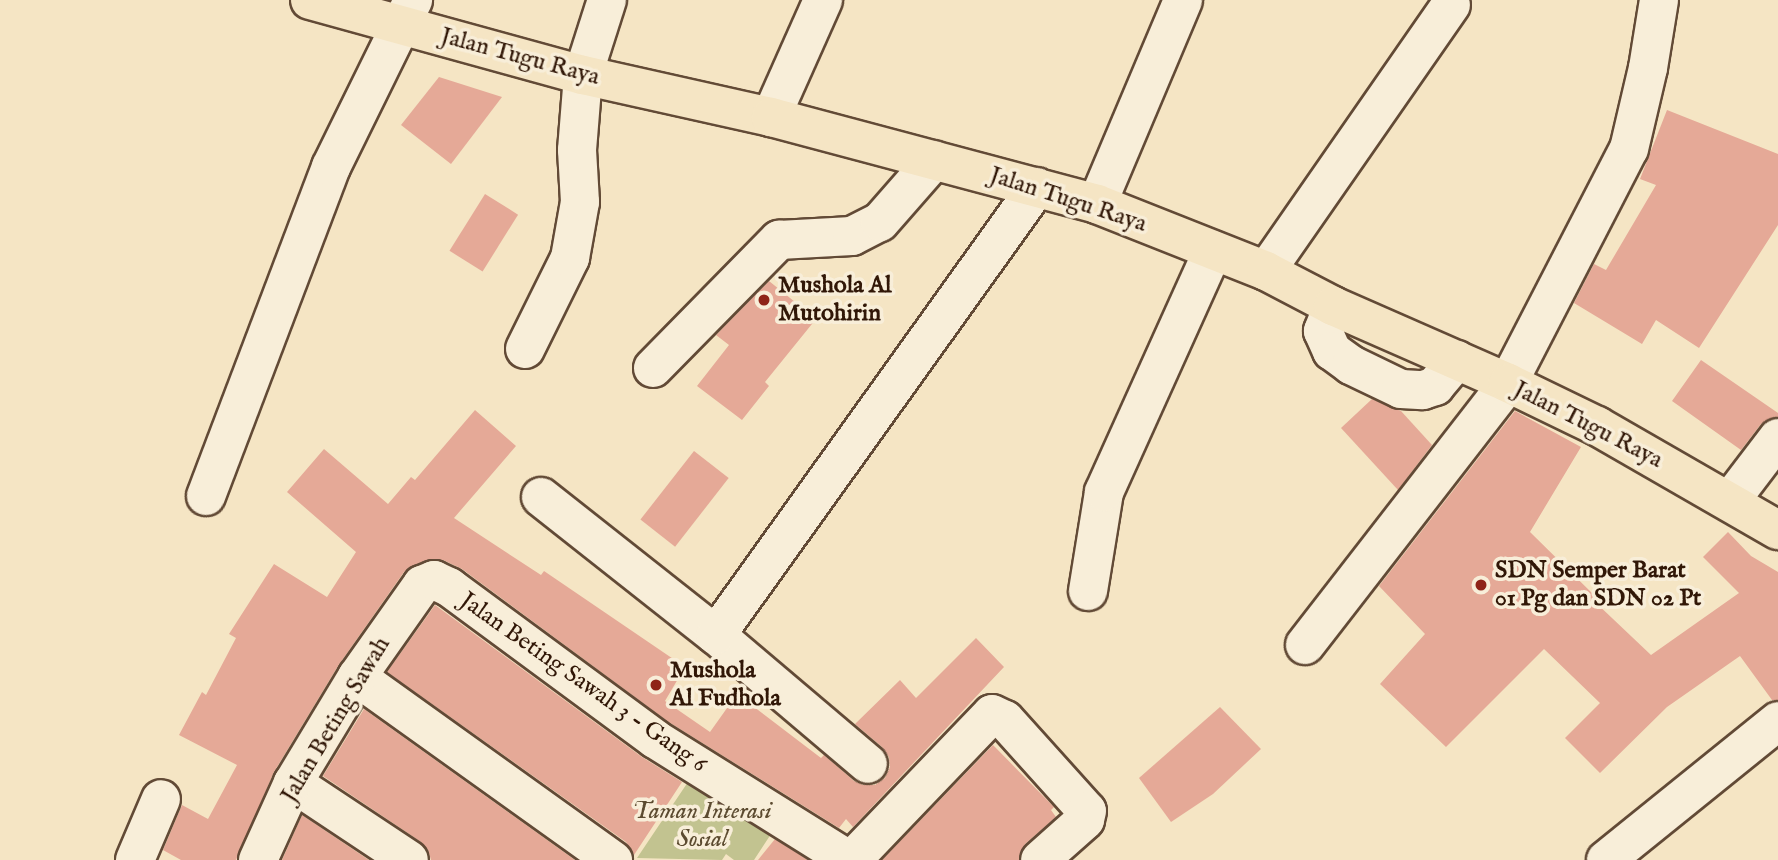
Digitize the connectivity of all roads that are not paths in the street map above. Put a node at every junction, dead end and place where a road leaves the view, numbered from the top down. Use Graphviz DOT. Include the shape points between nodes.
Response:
graph roads {
  1 [pos="310,0"];
  2 [pos="607,0"];
  3 [pos="823,0"];
  4 [pos="1184,0"];
  5 [pos="1660,0"];
  6 [pos="1451,5"];
  7 [pos="406,12"];
  8 [pos="583,75"];
  9 [pos="771,117"];
  10 [pos="934,160"];
  11 [pos="1037,187"];
  12 [pos="1097,204"];
  13 [pos="1213,251"];
  14 [pos="1266,271"];
  15 [pos="525,349"];
  16 [pos="653,368"];
  17 [pos="1508,383"];
  18 [pos="1778,438"];
  19 [pos="206,496"];
  20 [pos="541,497"];
  21 [pos="1730,501"];
  22 [pos="1778,530"];
  23 [pos="422,585"];
  24 [pos="1087,591"];
  25 [pos="716,635"];
  26 [pos="1305,645"];
  27 [pos="357,677"];
  28 [pos="1778,721"];
  29 [pos="868,764"];
  30 [pos="293,783"];
  31 [pos="161,799"];
  32 [pos="135,860"];
  33 [pos="258,860"];
  34 [pos="409,860"];
  35 [pos="613,860"];
  36 [pos="851,860"];
  37 [pos="1040,860"];
  38 [pos="1606,860"];
  1 -- 7 [label="main road, Jalan Tugu Raya"];
  2 -- 8 [label="street"];
  3 -- 9 [label="street"];
  4 -- 12 [label="street"];
  5 -- 17 [label="street" via="1629,149"];
  6 -- 14 [label="street"];
  7 -- 8 [label="main road, Jalan Tugu Raya"];
  7 -- 19 [label="street" via="331,167"];
  8 -- 9 [label="main road, Jalan Tugu Raya"];
  8 -- 15 [label="street" via="577,150 580,202 570,258"];
  9 -- 10 [label="main road, Jalan Tugu Raya"];
  10 -- 11 [label="main road, Jalan Tugu Raya"];
  10 -- 16 [label="street" via="880,222 852,236 779,240"];
  11 -- 12 [label="main road, Jalan Tugu Raya"];
  11 -- 25 [label="street"];
  12 -- 13 [label="main road, Jalan Tugu Raya"];
  13 -- 14 [label="main road, Jalan Tugu Raya"];
  13 -- 24 [label="street" via="1104,492"];
  14 -- 17 [label="main road, Jalan Tugu Raya" via="1333,306"];
  17 -- 21 [label="main road, Jalan Tugu Raya" via="1597,426"];
  17 -- 26 [label="street"];
  18 -- 21 [label="street"];
  20 -- 25 [label="street"];
  21 -- 22 [label="main road, Jalan Tugu Raya"];
  23 -- 27 [label="street, Jalan Beting Sawah"];
  23 -- 36 [label="street, Jalan Beting Sawah 3 - Gang 6" via="434,580 449,587 655,739"];
  25 -- 29 [label="street"];
  27 -- 30 [label="street, Jalan Beting Sawah"];
  27 -- 35 [label="street"];
  28 -- 38 [label="street"];
  30 -- 33 [label="street, Jalan Beting Sawah"];
  30 -- 34 [label="street"];
  31 -- 32 [label="street"];
  36 -- 37 [label="street" via="992,713 1006,720 1087,816"];
}
